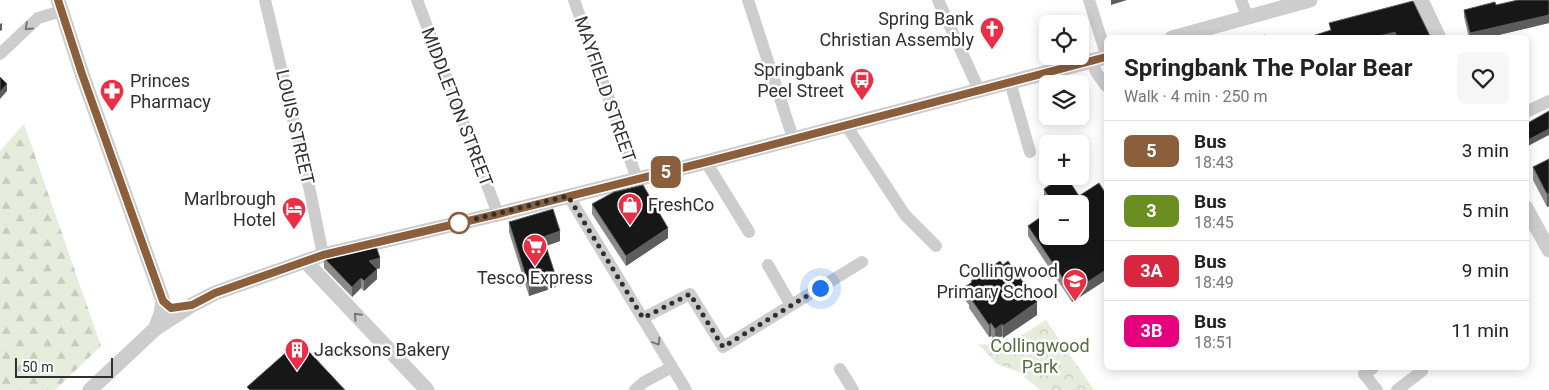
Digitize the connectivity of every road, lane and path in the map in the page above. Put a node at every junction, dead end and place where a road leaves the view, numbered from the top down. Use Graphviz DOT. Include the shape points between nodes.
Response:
graph roads {
  1 [pos="265,0"];
  2 [pos="417,0"];
  3 [pos="574,0"];
  4 [pos="748,0"];
  5 [pos="938,0"];
  6 [pos="1089,0"];
  7 [pos="1241,0"];
  8 [pos="1310,0"];
  9 [pos="1421,0"];
  10 [pos="60,5"];
  11 [pos="1247,16"];
  12 [pos="1182,35"];
  13 [pos="1438,35"];
  14 [pos="0,54"];
  15 [pos="1102,57"];
  16 [pos="1010,82"];
  17 [pos="1104,83"];
  18 [pos="979,90"];
  19 [pos="1549,101"];
  20 [pos="1529,111"];
  21 [pos="846,125"];
  22 [pos="793,138"];
  23 [pos="1030,152"];
  24 [pos="706,162"];
  25 [pos="636,179"];
  26 [pos="568,196"];
  27 [pos="1529,213"];
  28 [pos="498,214"];
  29 [pos="749,232"];
  30 [pos="936,246"];
  31 [pos="1549,250"];
  32 [pos="323,255"];
  33 [pos="305,262"];
  34 [pos="862,262"];
  35 [pos="768,266"];
  36 [pos="163,301"];
  37 [pos="192,305"];
  38 [pos="791,305"];
  39 [pos="643,318"];
  40 [pos="155,329"];
  41 [pos="672,367"];
  42 [pos="840,369"];
  43 [pos="1370,370"];
  44 [pos="1420,370"];
  45 [pos="90,390"];
  46 [pos="427,390"];
  47 [pos="635,390"];
  48 [pos="686,390"];
  49 [pos="853,390"];
  50 [pos="1377,390"];
  51 [pos="1397,390"];
  1 -- 32 [label="street, LOUIS STREET"];
  2 -- 28 [label="street, MIDDLETON STREET"];
  3 -- 25 [label="street, MAYFIELD STREET"];
  4 -- 22 [label="street"];
  5 -- 18 [label="street"];
  6 -- 15 [label="street"];
  7 -- 11 [label="street"];
  8 -- 11 [label="street"];
  9 -- 13 [label="street"];
  10 -- 14 [label="street, one-way" via="38,18"];
  10 -- 36 [label="street"];
  11 -- 12 [label="street"];
  15 -- 16 [label="street"];
  15 -- 17 [label="street" via="1096,72"];
  16 -- 18 [label="street"];
  16 -- 23 [label="street"];
  18 -- 21 [label="street"];
  19 -- 20 [label="street"];
  21 -- 22 [label="street"];
  21 -- 30 [label="street" via="905,215"];
  22 -- 24 [label="street"];
  24 -- 25 [label="street"];
  24 -- 29 [label="street"];
  25 -- 26 [label="street"];
  26 -- 28 [label="street"];
  26 -- 39 [label="street"];
  27 -- 31 [label="street"];
  28 -- 32 [label="street"];
  32 -- 33 [label="street"];
  33 -- 37 [label="street" via="215,293"];
  46 -- 33 [label="street, one-way"];
  34 -- 38 [label="street"];
  35 -- 38 [label="street"];
  36 -- 37 [label="street" via="171,308"];
  36 -- 40 [label="street"];
  37 -- 40 [label="street"];
  38 -- 39 [label="street" via="723,347 690,294"];
  39 -- 41 [label="street, one-way"];
  40 -- 45 [label="street"];
  41 -- 47 [label="street"];
  41 -- 48 [label="street"];
  42 -- 49 [label="street"];
  43 -- 50 [label="street" via="1364,374"];
  44 -- 51 [label="street"];
}
